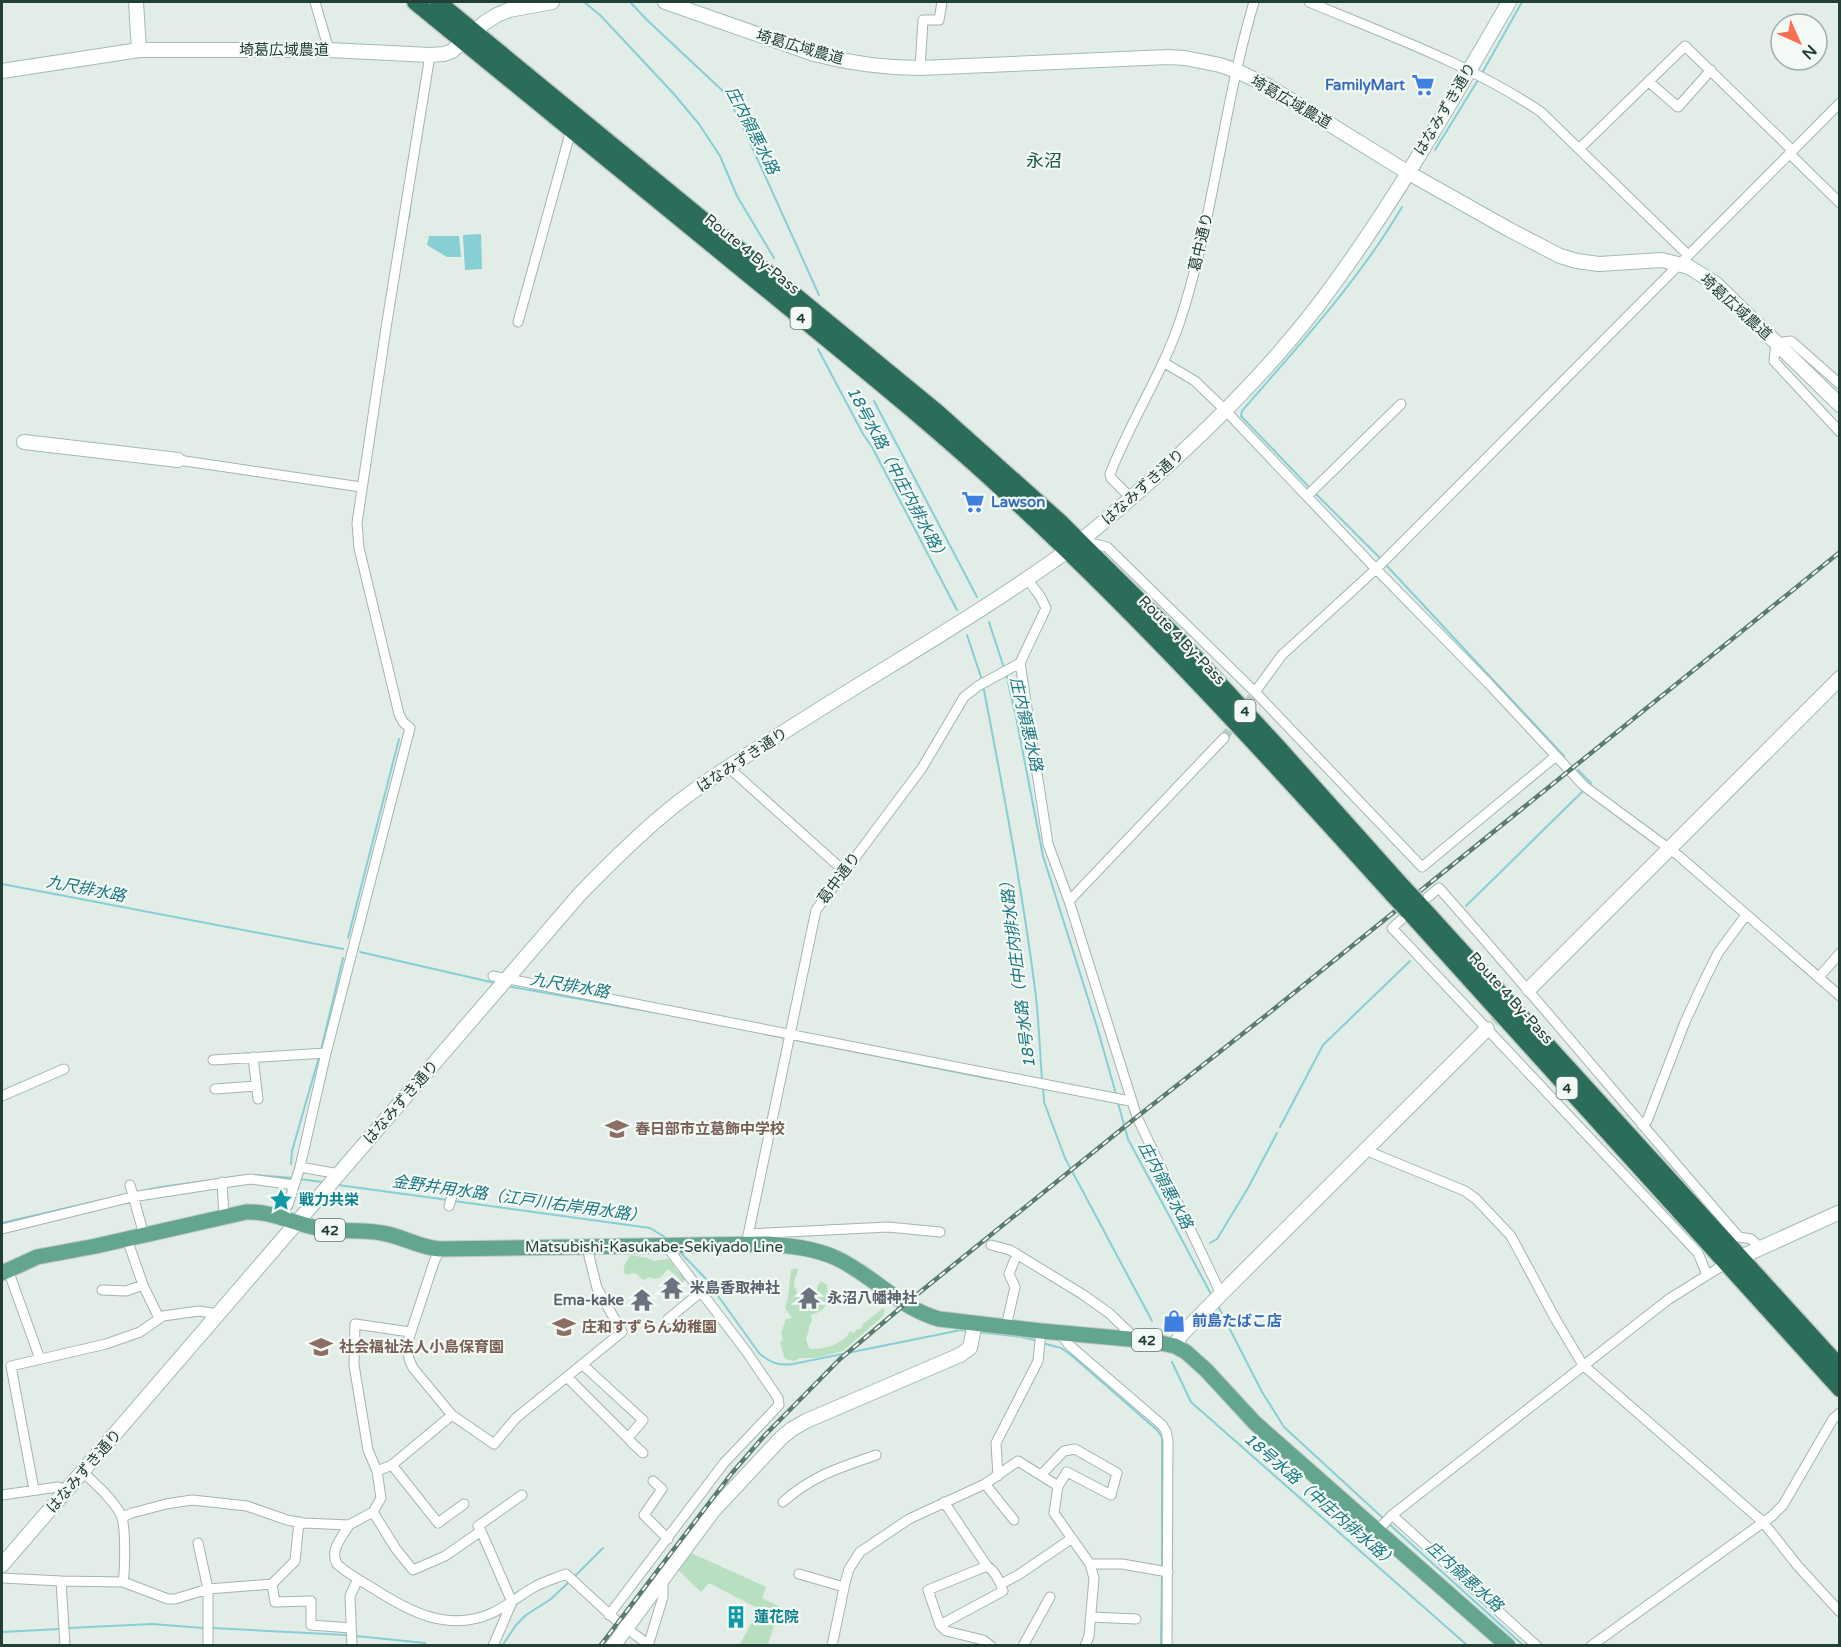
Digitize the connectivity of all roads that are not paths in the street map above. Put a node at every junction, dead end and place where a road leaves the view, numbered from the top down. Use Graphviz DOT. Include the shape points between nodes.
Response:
graph roads {
  1 [pos="136,2"];
  2 [pos="315,2"];
  3 [pos="415,2"];
  4 [pos="438,2"];
  5 [pos="552,2"];
  6 [pos="664,2"];
  7 [pos="942,2"];
  8 [pos="1254,2"];
  9 [pos="1309,2"];
  10 [pos="1509,2"];
  11 [pos="468,36"];
  12 [pos="139,50"];
  13 [pos="328,50"];
  14 [pos="430,55"];
  15 [pos="920,68"];
  16 [pos="1711,70"];
  17 [pos="2,71"];
  18 [pos="1237,71"];
  19 [pos="1472,72"];
  20 [pos="1649,82"];
  21 [pos="1839,103"];
  22 [pos="571,130"];
  23 [pos="1579,149"];
  24 [pos="1791,152"];
  25 [pos="1407,172"];
  26 [pos="1839,203"];
  27 [pos="1684,259"];
  28 [pos="518,322"];
  29 [pos="1776,343"];
  30 [pos="1163,362"];
  31 [pos="1839,384"];
  32 [pos="1401,404"];
  33 [pos="1839,405"];
  34 [pos="1225,410"];
  35 [pos="1839,432"];
  36 [pos="24,442"];
  37 [pos="178,460"];
  38 [pos="361,487"];
  39 [pos="1307,496"];
  40 [pos="1131,498"];
  41 [pos="1074,546"];
  42 [pos="1376,569"];
  43 [pos="1027,579"];
  44 [pos="1020,663"];
  45 [pos="1839,678"];
  46 [pos="1255,692"];
  47 [pos="1224,738"];
  48 [pos="1556,756"];
  49 [pos="728,767"];
  50 [pos="1669,849"];
  51 [pos="844,871"];
  52 [pos="1069,901"];
  53 [pos="1414,908"];
  54 [pos="1746,915"];
  55 [pos="1839,953"];
  56 [pos="492,976"];
  57 [pos="1819,977"];
  58 [pos="504,983"];
  59 [pos="1525,993"];
  60 [pos="1839,996"];
  61 [pos="1490,1026"];
  62 [pos="789,1033"];
  63 [pos="326,1053"];
  64 [pos="253,1057"];
  65 [pos="213,1060"];
  66 [pos="64,1069"];
  67 [pos="256,1086"];
  68 [pos="215,1089"];
  69 [pos="2,1096"];
  70 [pos="258,1099"];
  71 [pos="1127,1100"];
  72 [pos="1642,1125"];
  73 [pos="1368,1152"];
  74 [pos="339,1174"];
  75 [pos="296,1178"];
  76 [pos="222,1182"];
  77 [pos="131,1192"];
  78 [pos="288,1205"];
  79 [pos="1839,1212"];
  80 [pos="224,1216"];
  81 [pos="297,1222"];
  82 [pos="2,1229"];
  83 [pos="940,1232"];
  84 [pos="144,1235"];
  85 [pos="128,1239"];
  86 [pos="747,1239"];
  87 [pos="991,1245"];
  88 [pos="667,1247"];
  89 [pos="1760,1247"];
  90 [pos="587,1248"];
  91 [pos="440,1249"];
  92 [pos="1017,1254"];
  93 [pos="1733,1261"];
  94 [pos="5,1272"];
  95 [pos="1707,1275"];
  96 [pos="143,1285"];
  97 [pos="102,1290"];
  98 [pos="701,1292"];
  99 [pos="1221,1294"];
  100 [pos="218,1314"];
  101 [pos="159,1318"];
  102 [pos="668,1319"];
  103 [pos="975,1323"];
  104 [pos="1006,1327"];
  105 [pos="1041,1331"];
  106 [pos="411,1332"];
  107 [pos="1060,1332"];
  108 [pos="1136,1339"];
  109 [pos="1175,1346"];
  110 [pos="40,1359"];
  111 [pos="583,1365"];
  112 [pos="1582,1365"];
  113 [pos="1839,1367"];
  114 [pos="567,1377"];
  115 [pos="1839,1389"];
  116 [pos="1839,1413"];
  117 [pos="452,1415"];
  118 [pos="628,1438"];
  119 [pos="643,1453"];
  120 [pos="876,1455"];
  121 [pos="392,1465"];
  122 [pos="377,1471"];
  123 [pos="83,1472"];
  124 [pos="1041,1475"];
  125 [pos="998,1476"];
  126 [pos="653,1481"];
  127 [pos="984,1484"];
  128 [pos="1058,1486"];
  129 [pos="34,1490"];
  130 [pos="67,1490"];
  131 [pos="2,1495"];
  132 [pos="522,1495"];
  133 [pos="783,1502"];
  134 [pos="944,1502"];
  135 [pos="464,1504"];
  136 [pos="373,1512"];
  137 [pos="1392,1515"];
  138 [pos="122,1517"];
  139 [pos="1014,1521"];
  140 [pos="300,1522"];
  141 [pos="1763,1522"];
  142 [pos="350,1525"];
  143 [pos="1378,1530"];
  144 [pos="481,1531"];
  145 [pos="668,1539"];
  146 [pos="1071,1539"];
  147 [pos="198,1543"];
  148 [pos="1090,1564"];
  149 [pos="2,1565"];
  150 [pos="987,1566"];
  151 [pos="1168,1572"];
  152 [pos="799,1574"];
  153 [pos="2,1578"];
  154 [pos="358,1579"];
  155 [pos="663,1579"];
  156 [pos="61,1581"];
  157 [pos="123,1582"];
  158 [pos="272,1584"];
  159 [pos="1001,1584"];
  160 [pos="844,1587"];
  161 [pos="208,1589"];
  162 [pos="1050,1597"];
  163 [pos="512,1602"];
  164 [pos="1839,1612"];
  165 [pos="609,1614"];
  166 [pos="1091,1617"];
  167 [pos="1136,1619"];
  168 [pos="940,1625"];
  169 [pos="351,1628"];
  170 [pos="626,1628"];
  171 [pos="649,1645"];
  172 [pos="65,1646"];
  173 [pos="208,1646"];
  174 [pos="352,1646"];
  175 [pos="493,1646"];
  176 [pos="613,1646"];
  177 [pos="832,1646"];
  178 [pos="991,1646"];
  179 [pos="1023,1646"];
  180 [pos="1085,1646"];
  181 [pos="1167,1646"];
  182 [pos="1508,1646"];
  183 [pos="1537,1646"];
  184 [pos="1591,1646"];
  1 -- 12 [label="street"];
  2 -- 13 [label="street"];
  3 -- 11 [label="highway, Route 4 By-Pass / 4"];
  4 -- 11 [label="highway, Route 4 By-Pass / 4"];
  5 -- 11 [label="street, 埼葛広域農道" via="503,12"];
  6 -- 15 [label="street, 埼葛広域農道" via="814,54 891,68"];
  7 -- 15 [label="street" via="939,20 923,20"];
  8 -- 18 [label="street, 葛中通り"];
  9 -- 19 [label="street"];
  10 -- 19 [label="street, はなみずき通り"];
  11 -- 14 [label="street, 埼葛広域農道" via="444,54"];
  11 -- 22 [label="highway, Route 4 By-Pass / 4"];
  11 -- 41 [label="highway, Route 4 By-Pass / 4" via="937,412"];
  12 -- 13 [label="street, 埼葛広域農道"];
  12 -- 17 [label="street, 埼葛広域農道"];
  13 -- 14 [label="street, 埼葛広域農道"];
  14 -- 38 [label="street"];
  15 -- 18 [label="street, 埼葛広域農道" via="1168,57 1199,60"];
  16 -- 20 [label="street" via="1685,46"];
  16 -- 20 [label="street" via="1678,107"];
  16 -- 24 [label="street"];
  18 -- 25 [label="street, 埼葛広域農道"];
  18 -- 30 [label="street, 葛中通り" via="1195,268"];
  19 -- 23 [label="street" via="1541,112"];
  19 -- 25 [label="street, はなみずき通り"];
  20 -- 23 [label="street"];
  21 -- 24 [label="street"];
  22 -- 28 [label="street"];
  22 -- 41 [label="highway, Route 4 By-Pass / 4"];
  23 -- 27 [label="street"];
  24 -- 26 [label="street"];
  24 -- 27 [label="street"];
  25 -- 27 [label="street, 埼葛広域農道" via="1560,256 1599,264"];
  25 -- 34 [label="street, はなみずき通り" via="1315,308"];
  27 -- 29 [label="street, 埼葛広域農道" via="1689,267 1716,284"];
  27 -- 42 [label="street"];
  29 -- 31 [label="street" via="1791,341"];
  29 -- 33 [label="street, 埼葛広域農道"];
  29 -- 35 [label="street" via="1774,361"];
  30 -- 34 [label="street" via="1195,381"];
  30 -- 40 [label="street, 葛中通り" via="1110,474"];
  32 -- 39 [label="street"];
  34 -- 39 [label="street"];
  34 -- 40 [label="street, はなみずき通り"];
  36 -- 37 [label="street"];
  37 -- 38 [label="street"];
  38 -- 63 [label="street" via="359,548 399,714 410,728"];
  39 -- 42 [label="street"];
  40 -- 41 [label="street, はなみずき通り"];
  41 -- 43 [label="street, はなみずき通り"];
  41 -- 46 [label="street" via="1107,547"];
  41 -- 53 [label="highway, Route 4 By-Pass / 4, bridge" via="1177,638 1277,746"];
  42 -- 46 [label="street" via="1282,655"];
  42 -- 48 [label="street"];
  43 -- 44 [label="street" via="1046,608"];
  43 -- 49 [label="street, はなみずき通り"];
  44 -- 51 [label="street, 葛中通り" via="964,697 922,768"];
  44 -- 52 [label="street" via="1048,844"];
  45 -- 50 [label="street"];
  46 -- 48 [label="street" via="1422,867"];
  47 -- 52 [label="street"];
  48 -- 50 [label="street" via="1584,786"];
  49 -- 51 [label="street"];
  49 -- 58 [label="street, はなみずき通り" via="630,844"];
  50 -- 54 [label="street"];
  50 -- 59 [label="street"];
  51 -- 62 [label="street, 葛中通り" via="816,910"];
  52 -- 71 [label="street"];
  53 -- 59 [label="street" via="1439,888"];
  53 -- 61 [label="street" via="1392,928"];
  53 -- 93 [label="highway, Route 4 By-Pass / 4"];
  54 -- 57 [label="street"];
  54 -- 72 [label="street" via="1718,953 1704,981"];
  55 -- 57 [label="street"];
  56 -- 58 [label="street"];
  57 -- 60 [label="street"];
  58 -- 62 [label="street"];
  58 -- 74 [label="street, はなみずき通り"];
  59 -- 72 [label="street"];
  61 -- 73 [label="street"];
  61 -- 95 [label="street" via="1698,1253"];
  62 -- 71 [label="street"];
  62 -- 86 [label="street, 葛中通り"];
  63 -- 64 [label="street"];
  63 -- 75 [label="street"];
  64 -- 65 [label="street"];
  64 -- 67 [label="street"];
  66 -- 69 [label="street"];
  67 -- 68 [label="street"];
  67 -- 70 [label="street"];
  71 -- 99 [label="street"];
  72 -- 89 [label="street" via="1739,1237 1751,1239"];
  73 -- 99 [label="street"];
  73 -- 112 [label="street" via="1465,1191 1476,1200 1511,1236"];
  74 -- 75 [label="street"];
  74 -- 81 [label="street, はなみずき通り"];
  75 -- 76 [label="street"];
  75 -- 78 [label="street"];
  76 -- 77 [label="street"];
  76 -- 80 [label="street"];
  77 -- 82 [label="street"];
  77 -- 84 [label="street"];
  79 -- 89 [label="street"];
  80 -- 81 [label="main road, Matsubishi-Kasukabe-Sekiyado Line / 42" via="260,1211"];
  80 -- 84 [label="main road, Matsubishi-Kasukabe-Sekiyado Line / 42"];
  81 -- 91 [label="main road, Matsubishi-Kasukabe-Sekiyado Line / 42" via="327,1230 381,1233"];
  81 -- 100 [label="street, はなみずき通り"];
  83 -- 86 [label="street" via="888,1227"];
  84 -- 85 [label="main road, Matsubishi-Kasukabe-Sekiyado Line / 42"];
  85 -- 94 [label="main road, Matsubishi-Kasukabe-Sekiyado Line / 42" via="37,1257"];
  85 -- 96 [label="street"];
  86 -- 88 [label="main road, Matsubishi-Kasukabe-Sekiyado Line / 42"];
  86 -- 103 [label="main road, Matsubishi-Kasukabe-Sekiyado Line / 42" via="823,1253 850,1266 914,1310 939,1319"];
  87 -- 92 [label="street"];
  88 -- 90 [label="main road, Matsubishi-Kasukabe-Sekiyado Line / 42"];
  88 -- 98 [label="street"];
  89 -- 93 [label="street"];
  90 -- 91 [label="main road, Matsubishi-Kasukabe-Sekiyado Line / 42"];
  90 -- 111 [label="street" via="597,1288 622,1332"];
  91 -- 106 [label="street"];
  92 -- 104 [label="street" via="1009,1274 1015,1287"];
  92 -- 108 [label="street" via="1109,1313"];
  93 -- 95 [label="street"];
  93 -- 113 [label="highway, Route 4 By-Pass / 4"];
  93 -- 115 [label="highway, Route 4 By-Pass / 4"];
  94 -- 110 [label="street"];
  95 -- 112 [label="street"];
  96 -- 97 [label="street" via="126,1291"];
  96 -- 101 [label="street"];
  98 -- 102 [label="street"];
  98 -- 145 [label="street" via="746,1351 779,1405 724,1463"];
  99 -- 109 [label="street"];
  100 -- 101 [label="street" via="199,1311"];
  100 -- 123 [label="street, はなみずき通り"];
  101 -- 110 [label="street" via="140,1332 114,1341"];
  103 -- 104 [label="main road, Matsubishi-Kasukabe-Sekiyado Line / 42"];
  103 -- 155 [label="street" via="970,1348 960,1355 792,1429 713,1511"];
  104 -- 105 [label="main road, Matsubishi-Kasukabe-Sekiyado Line / 42"];
  105 -- 107 [label="main road, Matsubishi-Kasukabe-Sekiyado Line / 42"];
  105 -- 125 [label="street" via="1038,1361 996,1443"];
  106 -- 117 [label="street" via="407,1344 413,1368"];
  106 -- 122 [label="street" via="355,1324 354,1365 368,1450"];
  107 -- 108 [label="main road, Matsubishi-Kasukabe-Sekiyado Line / 42"];
  107 -- 151 [label="street" via="1068,1344 1166,1431"];
  108 -- 109 [label="main road, Matsubishi-Kasukabe-Sekiyado Line / 42"];
  109 -- 143 [label="main road, Matsubishi-Kasukabe-Sekiyado Line / 42" via="1196,1360 1255,1423"];
  110 -- 129 [label="street" via="11,1365"];
  111 -- 114 [label="street"];
  111 -- 118 [label="street" via="643,1420"];
  112 -- 137 [label="street"];
  112 -- 141 [label="street"];
  114 -- 117 [label="street" via="516,1418 494,1444"];
  114 -- 118 [label="street"];
  116 -- 141 [label="street" via="1783,1505"];
  117 -- 121 [label="street"];
  118 -- 119 [label="street"];
  120 -- 133 [label="street" via="823,1473"];
  121 -- 122 [label="street"];
  121 -- 135 [label="street" via="438,1523"];
  122 -- 136 [label="street" via="381,1497"];
  123 -- 130 [label="street, はなみずき通り"];
  123 -- 138 [label="street"];
  124 -- 125 [label="street" via="1018,1461"];
  124 -- 128 [label="street"];
  124 -- 128 [label="street" via="1064,1451 1075,1449 1117,1473 1111,1495 1067,1472"];
  125 -- 127 [label="street"];
  126 -- 145 [label="street" via="662,1489 644,1515"];
  127 -- 134 [label="street"];
  127 -- 139 [label="street"];
  128 -- 146 [label="street" via="1054,1513"];
  129 -- 130 [label="street"];
  129 -- 131 [label="street"];
  130 -- 149 [label="street, はなみずき通り"];
  132 -- 144 [label="street" via="478,1526"];
  134 -- 150 [label="street"];
  134 -- 160 [label="street" via="909,1519 860,1552"];
  136 -- 142 [label="street"];
  136 -- 144 [label="street" via="413,1570 445,1556"];
  137 -- 143 [label="street"];
  137 -- 183 [label="street"];
  138 -- 140 [label="street" via="192,1500 247,1506"];
  138 -- 157 [label="street"];
  140 -- 142 [label="street"];
  140 -- 158 [label="street" via="295,1561"];
  141 -- 164 [label="street"];
  141 -- 184 [label="street"];
  142 -- 154 [label="street" via="334,1550 334,1559"];
  143 -- 182 [label="main road, Matsubishi-Kasukabe-Sekiyado Line / 42"];
  144 -- 163 [label="street"];
  145 -- 165 [label="street"];
  146 -- 148 [label="street"];
  146 -- 159 [label="street"];
  147 -- 161 [label="street"];
  148 -- 151 [label="street" via="1122,1564"];
  148 -- 166 [label="street" via="1094,1578"];
  150 -- 159 [label="street"];
  150 -- 168 [label="street" via="928,1590"];
  151 -- 181 [label="street"];
  152 -- 160 [label="street"];
  153 -- 156 [label="street"];
  154 -- 163 [label="street" via="393,1602 440,1620 482,1617"];
  154 -- 169 [label="street" via="350,1596"];
  155 -- 170 [label="street"];
  155 -- 171 [label="street" via="663,1597"];
  156 -- 157 [label="street"];
  156 -- 172 [label="street"];
  157 -- 161 [label="street" via="168,1599"];
  158 -- 161 [label="street"];
  158 -- 169 [label="street" via="274,1602 311,1602 311,1625"];
  159 -- 168 [label="street" via="1003,1591"];
  160 -- 177 [label="street"];
  161 -- 173 [label="street"];
  162 -- 179 [label="street"];
  163 -- 165 [label="street" via="566,1574"];
  163 -- 175 [label="street"];
  165 -- 170 [label="street"];
  166 -- 167 [label="street"];
  166 -- 180 [label="street"];
  168 -- 178 [label="street" via="946,1631 983,1640"];
  169 -- 174 [label="street"];
  170 -- 171 [label="street"];
  170 -- 176 [label="street"];
}
